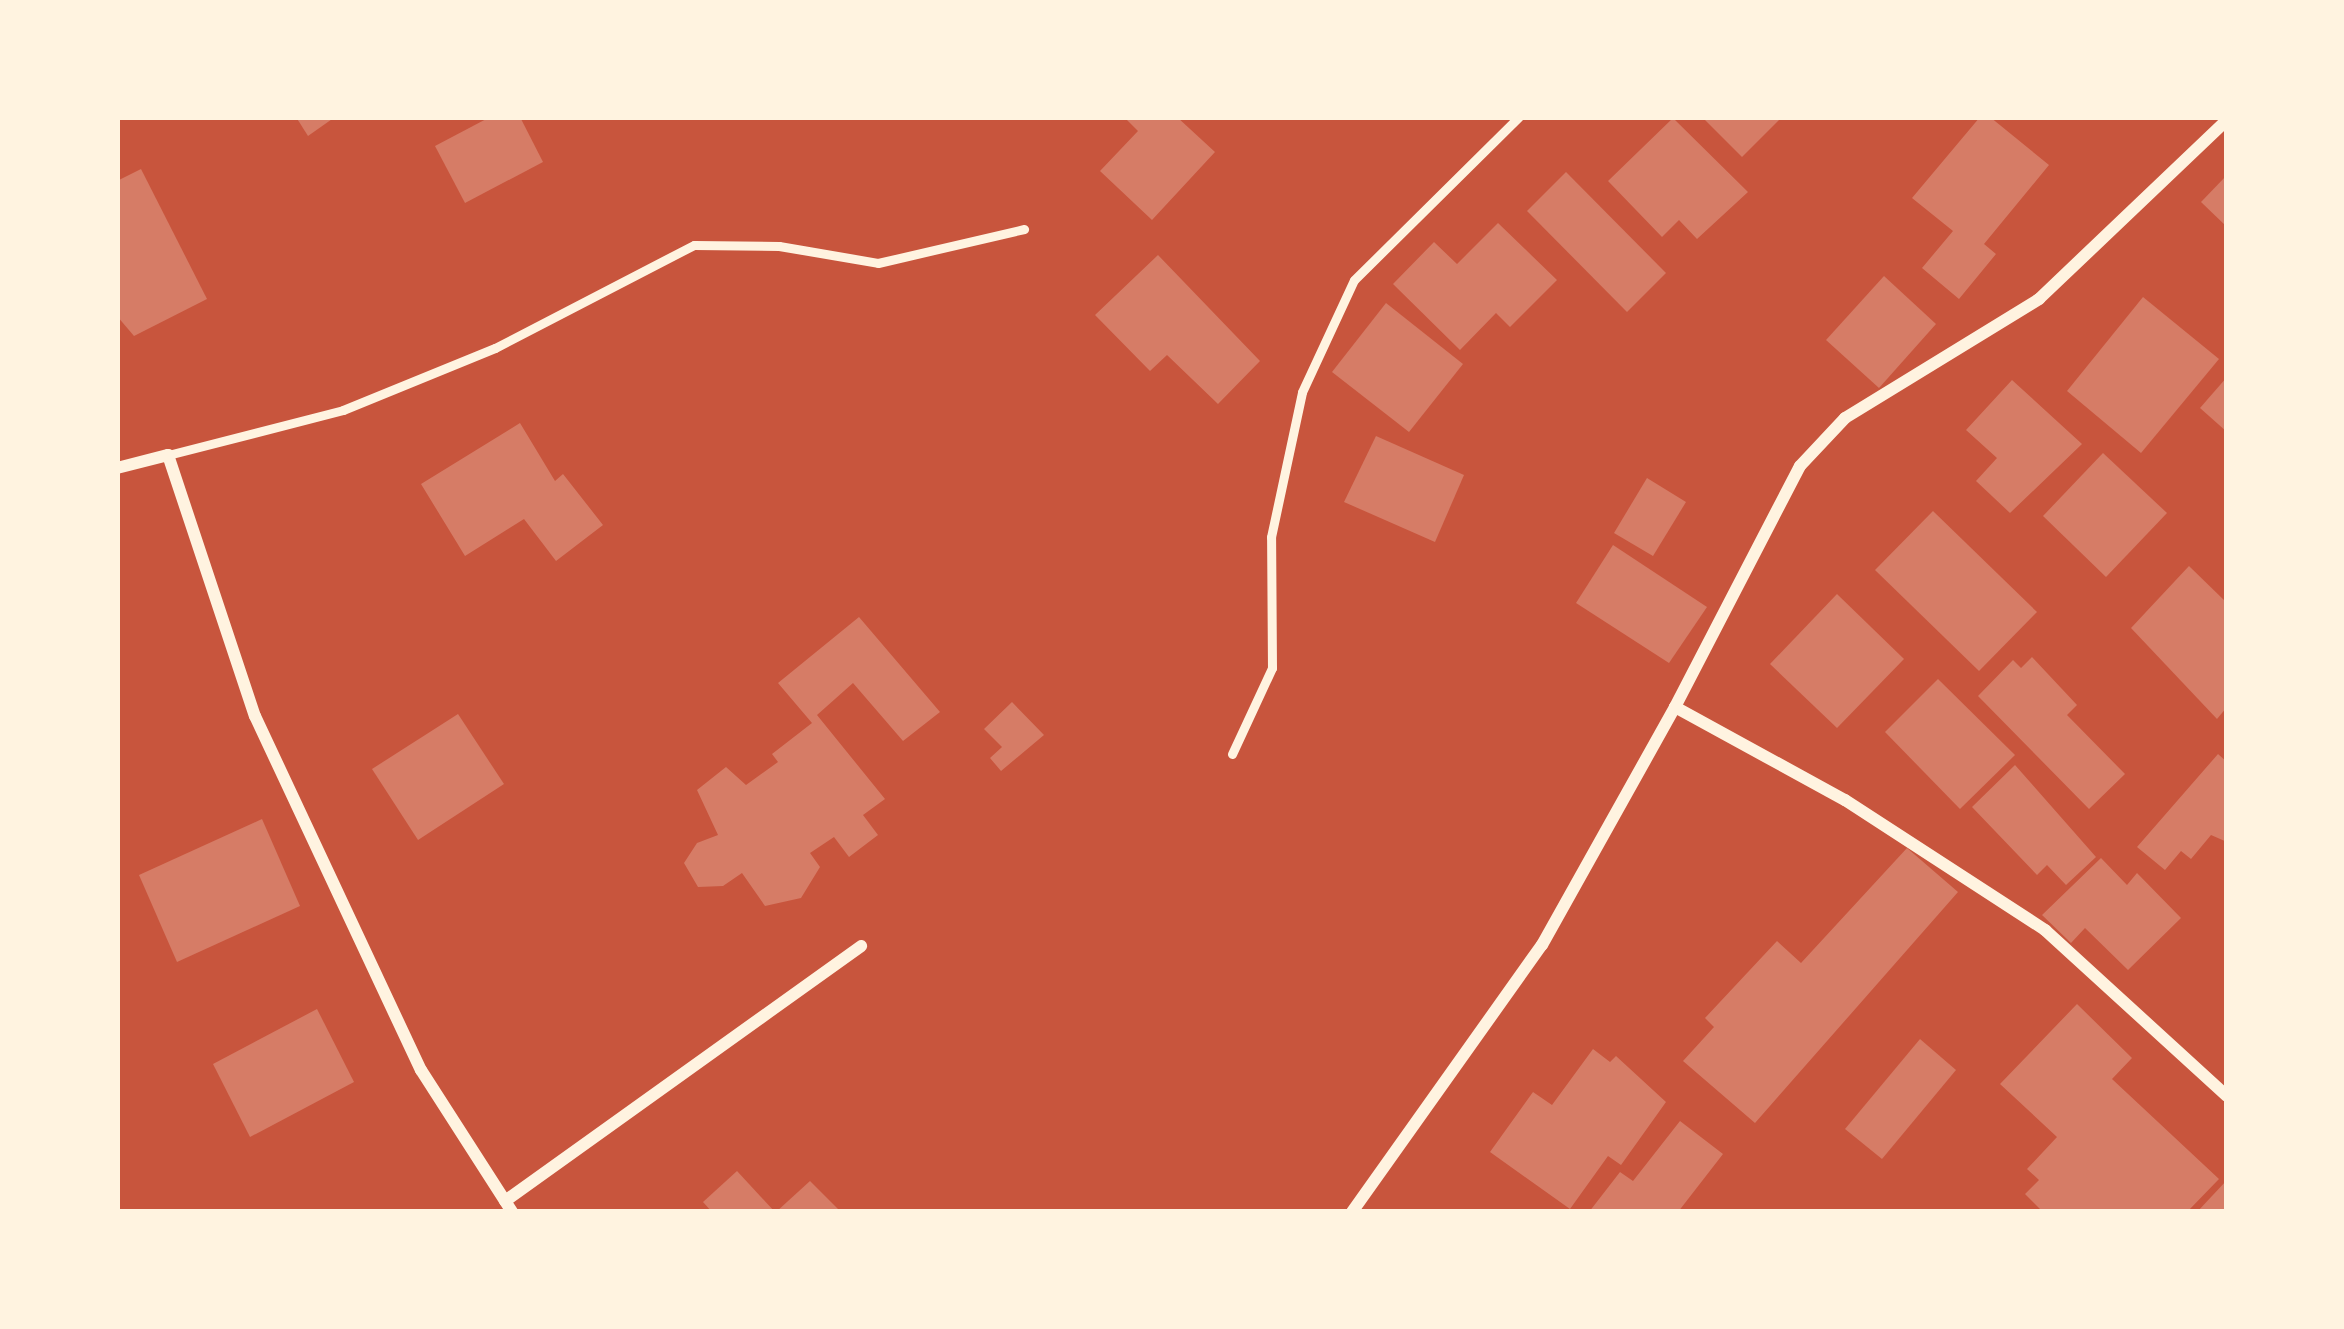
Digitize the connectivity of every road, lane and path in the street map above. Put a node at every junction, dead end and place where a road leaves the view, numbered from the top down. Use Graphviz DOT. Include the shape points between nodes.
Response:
graph roads {
  1 [pos="1514,119"];
  2 [pos="2227,120"];
  3 [pos="1024,229"];
  4 [pos="168,455"];
  5 [pos="117,468"];
  6 [pos="1675,707"];
  7 [pos="1232,754"];
  8 [pos="861,946"];
  9 [pos="2227,1096"];
  10 [pos="508,1206"];
  11 [pos="1352,1212"];
  1 -- 7 [label="lane" via="1354,280 1302,392 1271,537 1273,668"];
  2 -- 6 [label="street" via="2039,299 1845,418 1800,466"];
  3 -- 4 [label="lane" via="878,262 778,246 694,245 496,348 386,392"];
  4 -- 5 [label="street"];
  4 -- 10 [label="street" via="255,716 421,1070"];
  6 -- 9 [label="street" via="1845,800 2045,931"];
  6 -- 11 [label="street" via="1543,945"];
  8 -- 10 [label="street"];
}
